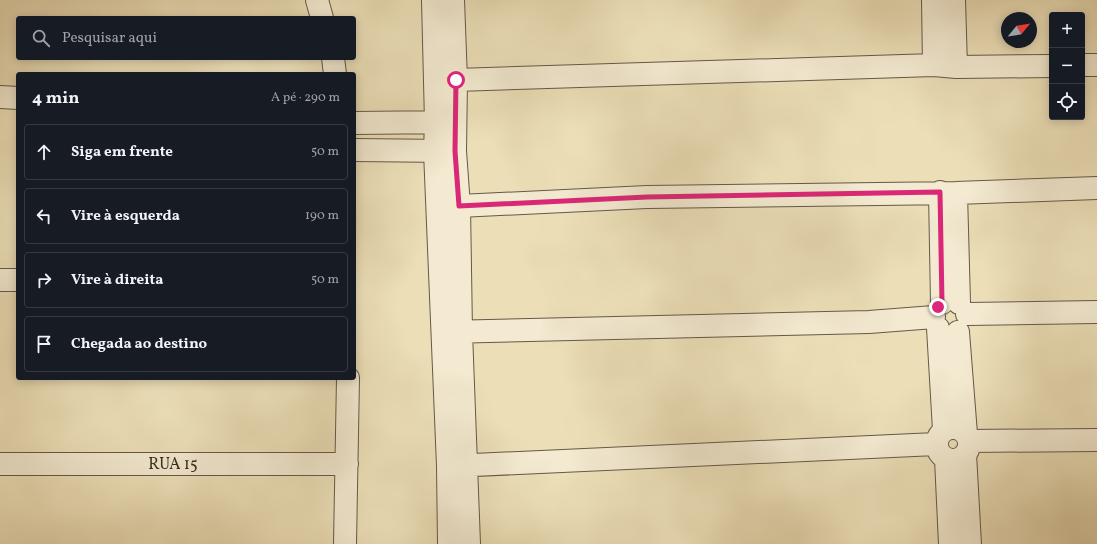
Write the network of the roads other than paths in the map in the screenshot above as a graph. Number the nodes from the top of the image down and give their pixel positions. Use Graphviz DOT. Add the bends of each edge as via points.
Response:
graph roads {
  1 [pos="317,0"];
  2 [pos="433,0"];
  3 [pos="453,0"];
  4 [pos="933,0"];
  5 [pos="954,0"];
  6 [pos="321,16"];
  7 [pos="333,60"];
  8 [pos="934,65"];
  9 [pos="1085,65"];
  10 [pos="1097,65"];
  11 [pos="1049,66"];
  12 [pos="956,67"];
  13 [pos="335,72"];
  14 [pos="456,80"];
  15 [pos="0,97"];
  16 [pos="16,98"];
  17 [pos="445,122"];
  18 [pos="356,123"];
  19 [pos="356,150"];
  20 [pos="445,151"];
  21 [pos="1097,188"];
  22 [pos="948,193"];
  23 [pos="459,206"];
  24 [pos="0,280"];
  25 [pos="16,280"];
  26 [pos="1097,312"];
  27 [pos="950,316"];
  28 [pos="452,332"];
  29 [pos="348,380"];
  30 [pos="1097,440"];
  31 [pos="954,444"];
  32 [pos="0,464"];
  33 [pos="346,464"];
  34 [pos="457,465"];
  35 [pos="345,544"];
  36 [pos="449,544"];
  37 [pos="469,544"];
  38 [pos="950,544"];
  39 [pos="970,544"];
  1 -- 6 [label="street"];
  2 -- 17 [label="street"];
  3 -- 14 [label="street"];
  4 -- 8 [label="street"];
  5 -- 12 [label="street"];
  7 -- 13 [label="street"];
  8 -- 12 [label="street"];
  8 -- 14 [label="street"];
  9 -- 10 [label="street"];
  11 -- 12 [label="street"];
  14 -- 17 [label="street"];
  15 -- 16 [label="street"];
  17 -- 18 [label="street"];
  17 -- 20 [label="street"];
  19 -- 20 [label="street"];
  20 -- 23 [label="street"];
  20 -- 28 [label="street"];
  21 -- 22 [label="street"];
  22 -- 23 [label="street" via="647,197"];
  22 -- 27 [label="street"];
  23 -- 28 [label="street"];
  24 -- 25 [label="street"];
  26 -- 27 [label="street"];
  27 -- 28 [label="street" via="869,322"];
  27 -- 31 [label="street"];
  28 -- 34 [label="street"];
  29 -- 33 [label="street"];
  30 -- 31 [label="street"];
  31 -- 34 [label="street"];
  31 -- 38 [label="street"];
  31 -- 39 [label="street"];
  32 -- 33 [label="street, RUA 15"];
  33 -- 35 [label="street"];
  34 -- 36 [label="street"];
  34 -- 37 [label="street"];
}
